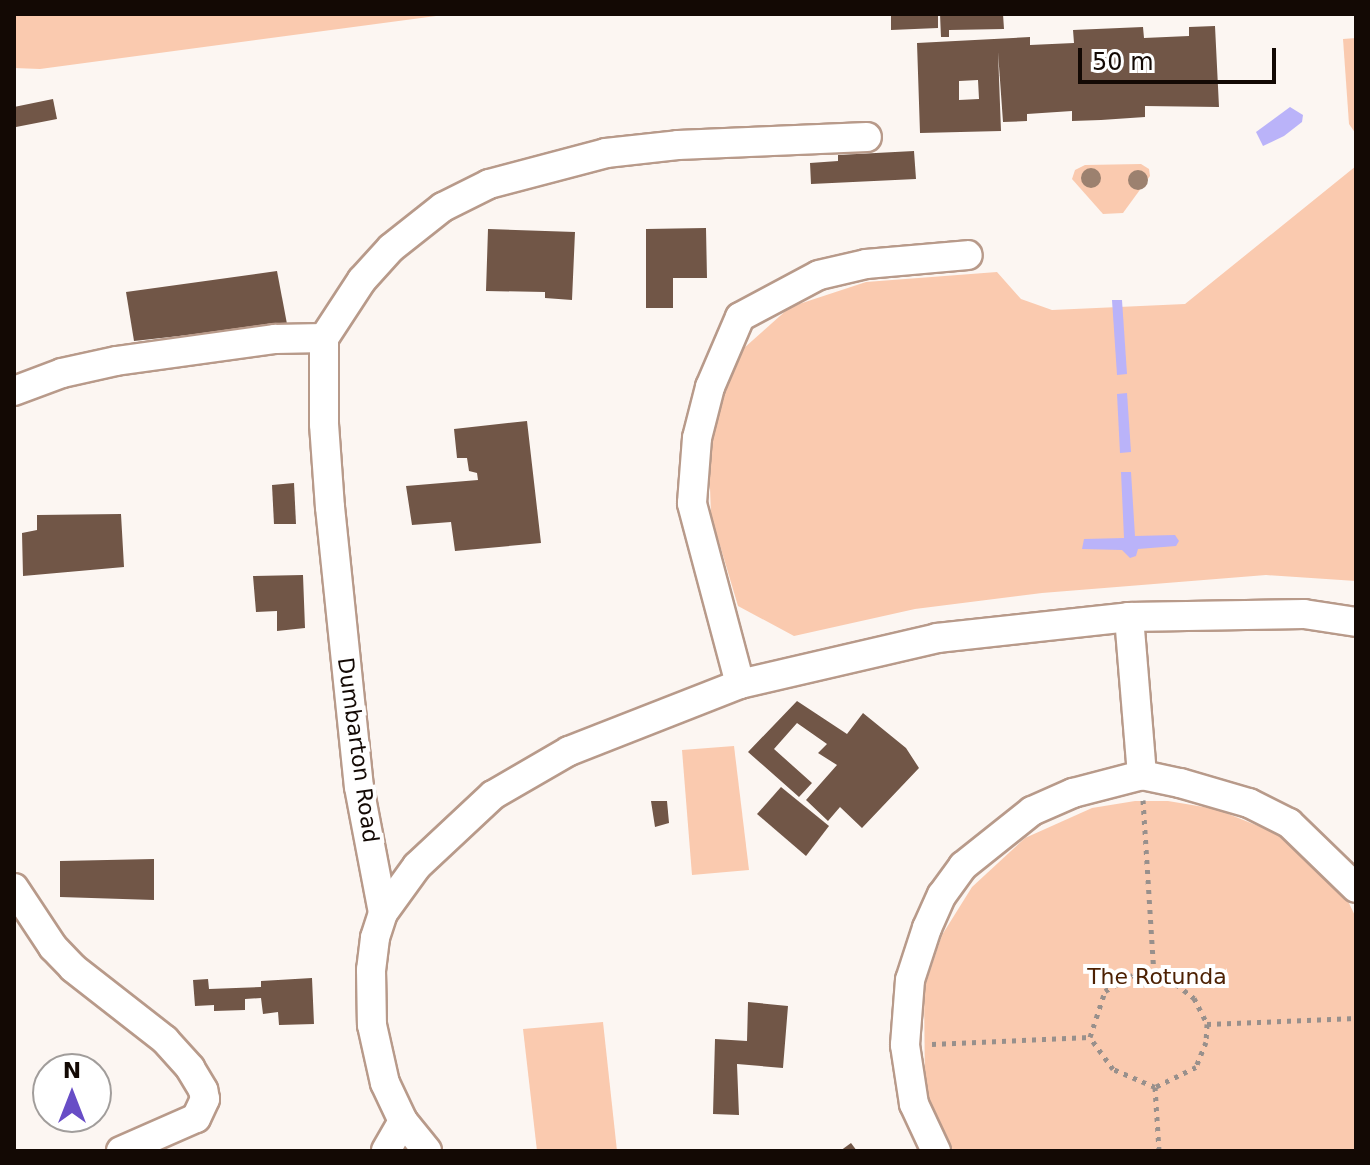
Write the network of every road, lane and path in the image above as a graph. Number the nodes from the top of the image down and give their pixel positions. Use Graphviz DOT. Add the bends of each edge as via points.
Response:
graph roads {
  1 [pos="867,137"];
  2 [pos="968,255"];
  3 [pos="324,338"];
  4 [pos="14,391"];
  5 [pos="1129,617"];
  6 [pos="1356,622"];
  7 [pos="740,684"];
  8 [pos="1142,775"];
  9 [pos="14,888"];
  10 [pos="1356,888"];
  11 [pos="383,913"];
  12 [pos="1154,974"];
  13 [pos="1356,1018"];
  14 [pos="1207,1024"];
  15 [pos="1090,1037"];
  16 [pos="905,1045"];
  17 [pos="1155,1087"];
  18 [pos="403,1121"];
  19 [pos="121,1151"];
  20 [pos="386,1151"];
  21 [pos="427,1151"];
  22 [pos="936,1151"];
  23 [pos="1159,1151"];
  1 -- 3 [label="street" via="606,153 489,184 443,207 391,248 362,280"];
  2 -- 7 [label="street" via="866,264 819,275 740,317 697,438 692,503"];
  3 -- 4 [label="street" via="116,361"];
  3 -- 11 [label="street, Dumbarton Road" via="324,424 336,569 359,787"];
  5 -- 6 [label="street" via="1304,614"];
  5 -- 7 [label="street" via="937,638"];
  5 -- 8 [label="street"];
  7 -- 11 [label="street" via="569,751 493,795 417,866"];
  8 -- 10 [label="street" via="1249,803 1289,823"];
  8 -- 12 [label="path"];
  8 -- 16 [label="street" via="1073,793 1032,811 963,866 942,895 910,980"];
  9 -- 19 [label="street" via="53,947 165,1040 203,1090 205,1099 196,1118"];
  11 -- 18 [label="street, Dumbarton Road" via="371,970 372,1025 385,1083"];
  12 -- 14 [label="path" via="1194,998"];
  12 -- 15 [label="path" via="1133,975 1105,991"];
  13 -- 14 [label="path"];
  14 -- 17 [label="path" via="1196,1067"];
  15 -- 16 [label="path"];
  15 -- 17 [label="path" via="1113,1069"];
  16 -- 22 [label="street" via="914,1104"];
  17 -- 23 [label="path"];
  18 -- 20 [label="street"];
  18 -- 21 [label="street, Dumbarton Road"];
}
